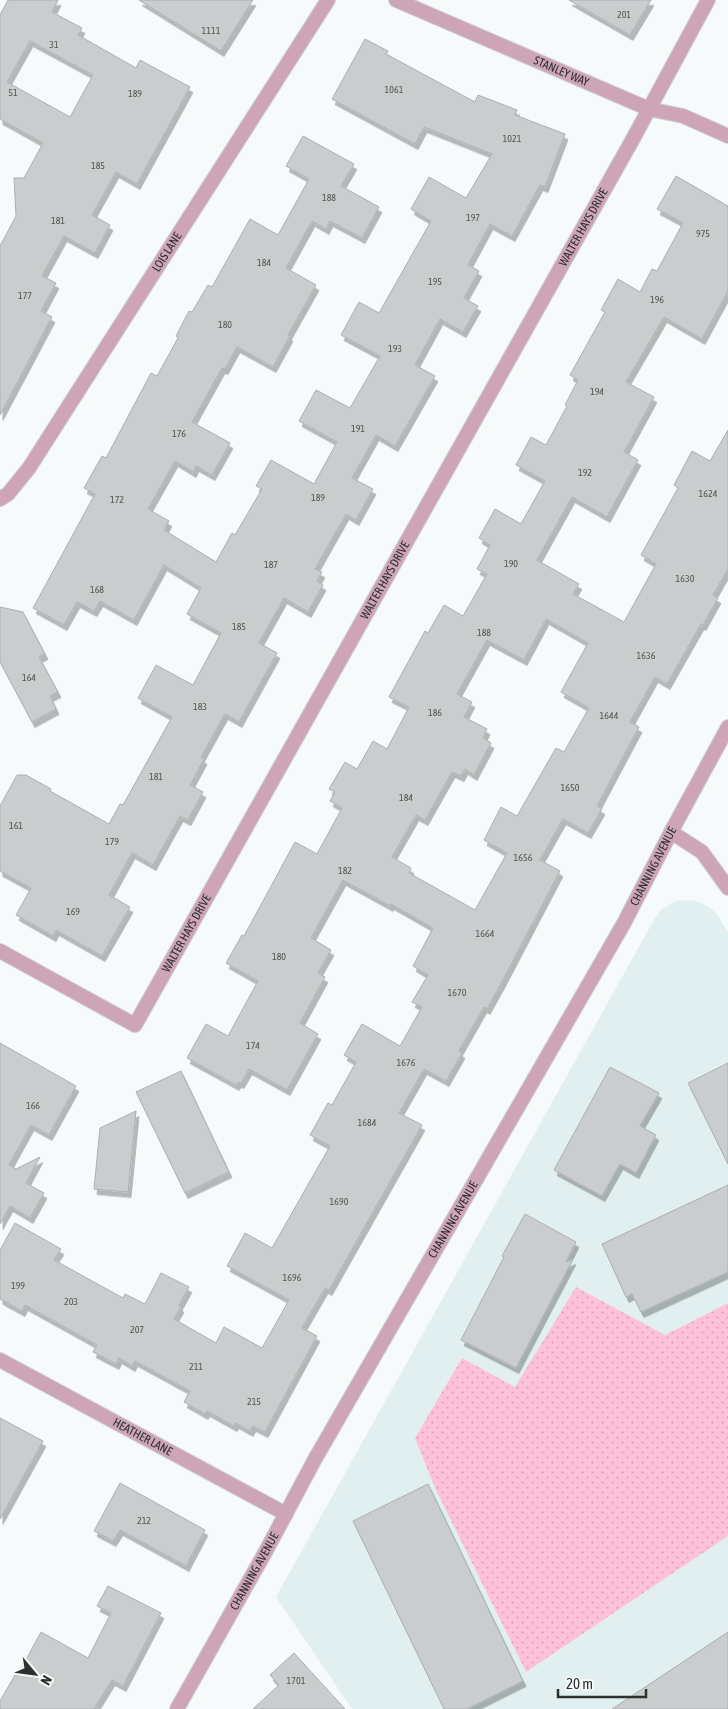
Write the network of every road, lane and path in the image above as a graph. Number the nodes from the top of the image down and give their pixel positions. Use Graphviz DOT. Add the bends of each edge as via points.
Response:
graph roads {
  1 [pos="328,0"];
  2 [pos="396,0"];
  3 [pos="708,0"];
  4 [pos="649,109"];
  5 [pos="728,136"];
  6 [pos="0,499"];
  7 [pos="728,728"];
  8 [pos="671,832"];
  9 [pos="728,888"];
  10 [pos="0,952"];
  11 [pos="0,1360"];
  12 [pos="286,1514"];
  13 [pos="177,1709"];
  1 -- 6 [label="street, LOIS LANE" via="28,468 8,494"];
  2 -- 4 [label="street, STANLEY WAY"];
  3 -- 4 [label="street, WALTER HAYS DRIVE"];
  4 -- 5 [label="street, STANLEY WAY" via="684,116"];
  4 -- 10 [label="street, WALTER HAYS DRIVE" via="135,1025"];
  7 -- 8 [label="street, CHANNING AVENUE"];
  8 -- 9 [label="street" via="702,852"];
  8 -- 12 [label="street, CHANNING AVENUE" via="624,923"];
  11 -- 12 [label="street, HEATHER LANE"];
  12 -- 13 [label="street, CHANNING AVENUE"];
}
